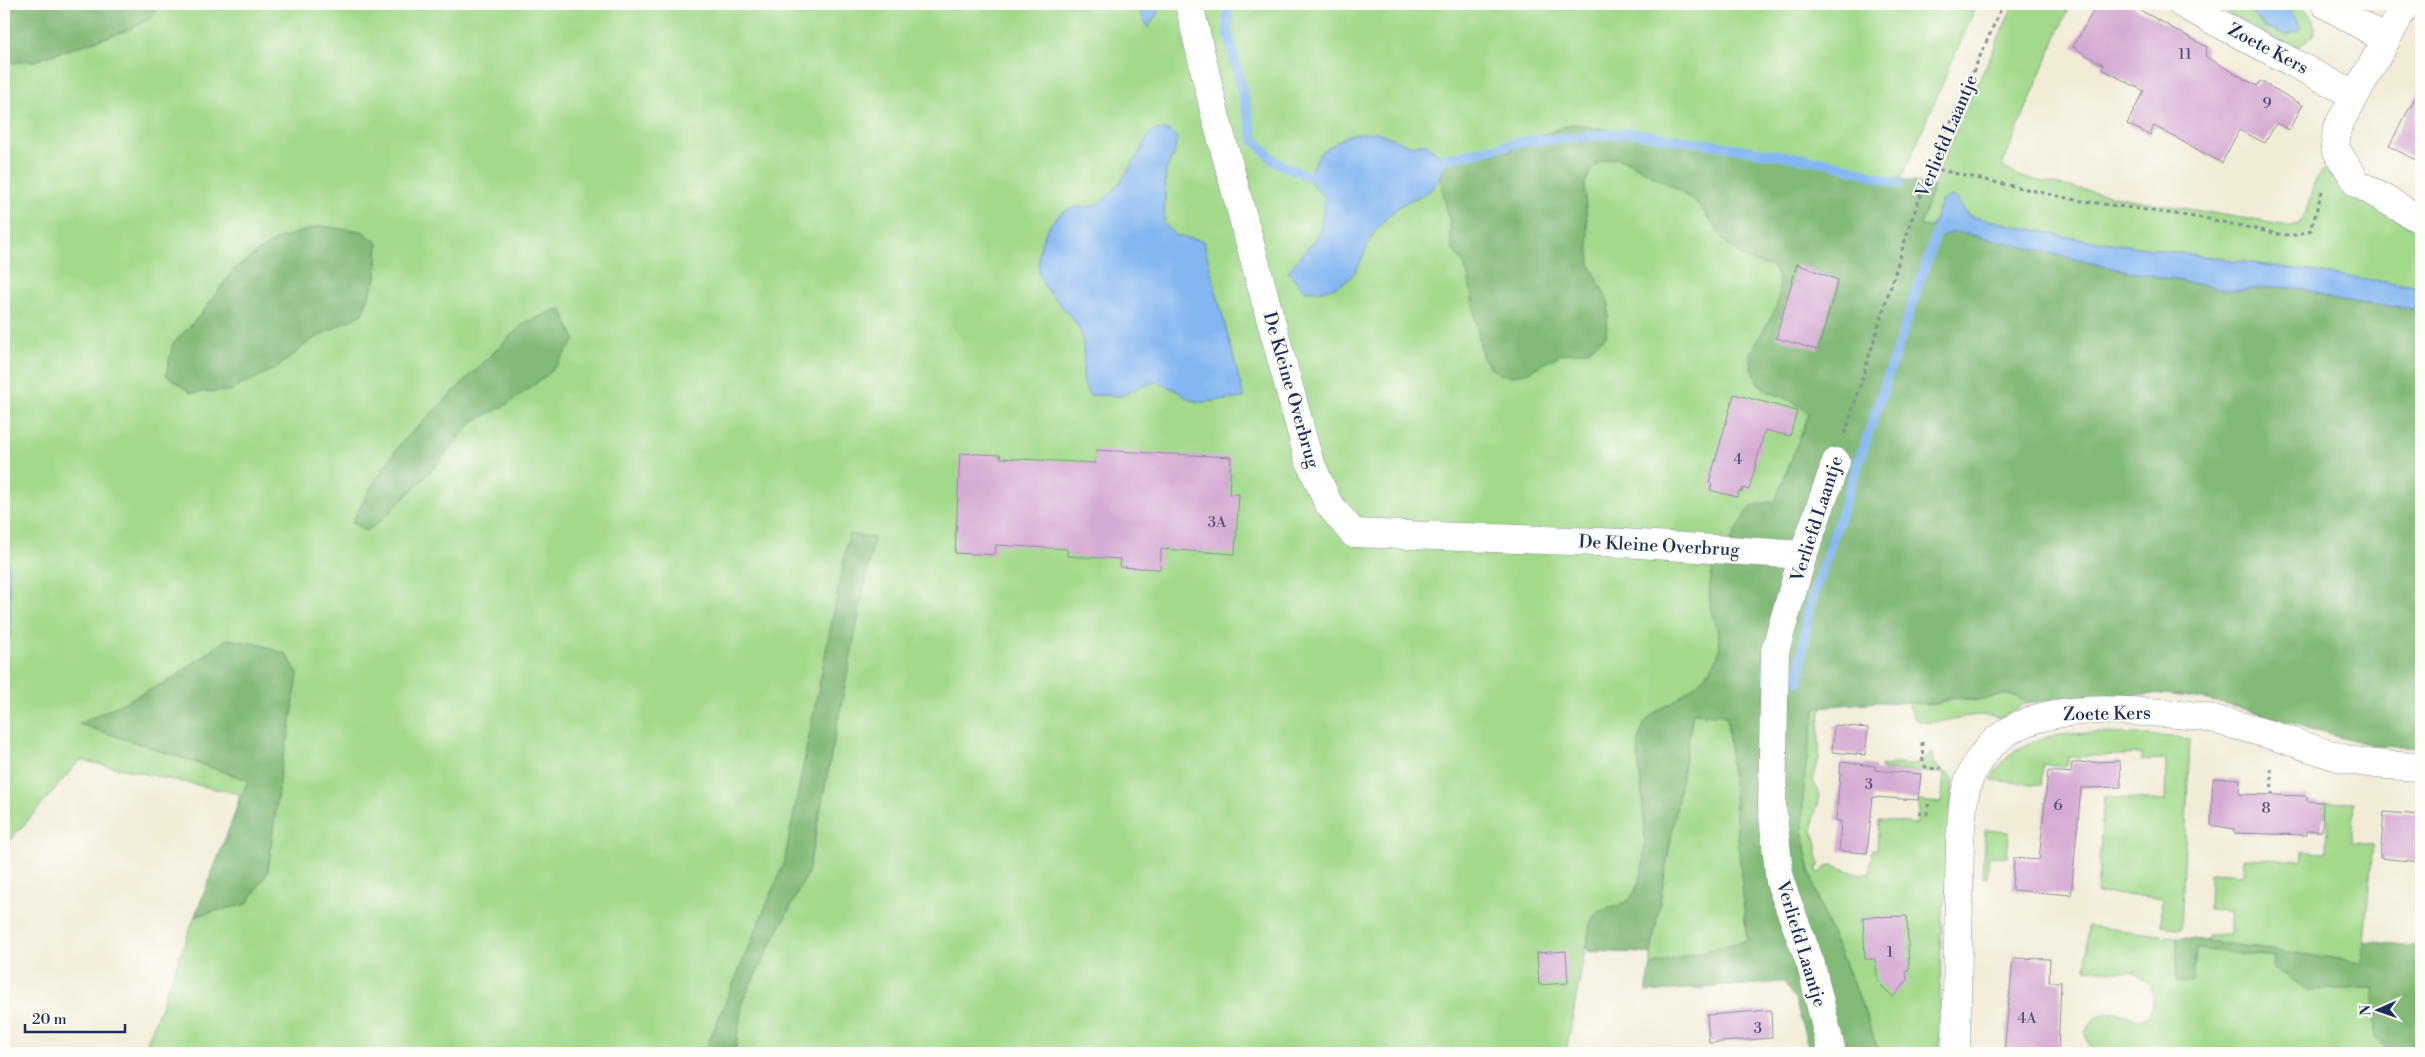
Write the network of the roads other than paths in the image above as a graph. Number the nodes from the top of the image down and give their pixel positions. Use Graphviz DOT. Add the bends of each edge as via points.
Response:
graph roads {
  1 [pos="1189,4"];
  2 [pos="2182,4"];
  3 [pos="2325,4"];
  4 [pos="2406,4"];
  5 [pos="2385,39"];
  6 [pos="2354,95"];
  7 [pos="2421,220"];
  8 [pos="1836,462"];
  9 [pos="1803,555"];
  10 [pos="2421,767"];
  11 [pos="1832,1053"];
  12 [pos="1956,1053"];
  1 -- 9 [label="street, De Kleine Overbrug" via="1216,118 1308,457 1328,503 1353,533 1624,543"];
  2 -- 6 [label="street, Zoete Kers"];
  3 -- 5 [label="street"];
  4 -- 5 [label="street"];
  5 -- 6 [label="street"];
  6 -- 7 [label="street" via="2337,128 2335,148 2344,165 2357,183"];
  8 -- 9 [label="street, Verliefd Laantje"];
  9 -- 11 [label="street, Verliefd Laantje" via="1775,651 1772,806 1780,882 1811,965"];
  10 -- 12 [label="street, Zoete Kers" via="2346,759 2210,719 2173,714 2083,710 2032,719 2007,731 1976,765 1966,790 1960,840"];
}
